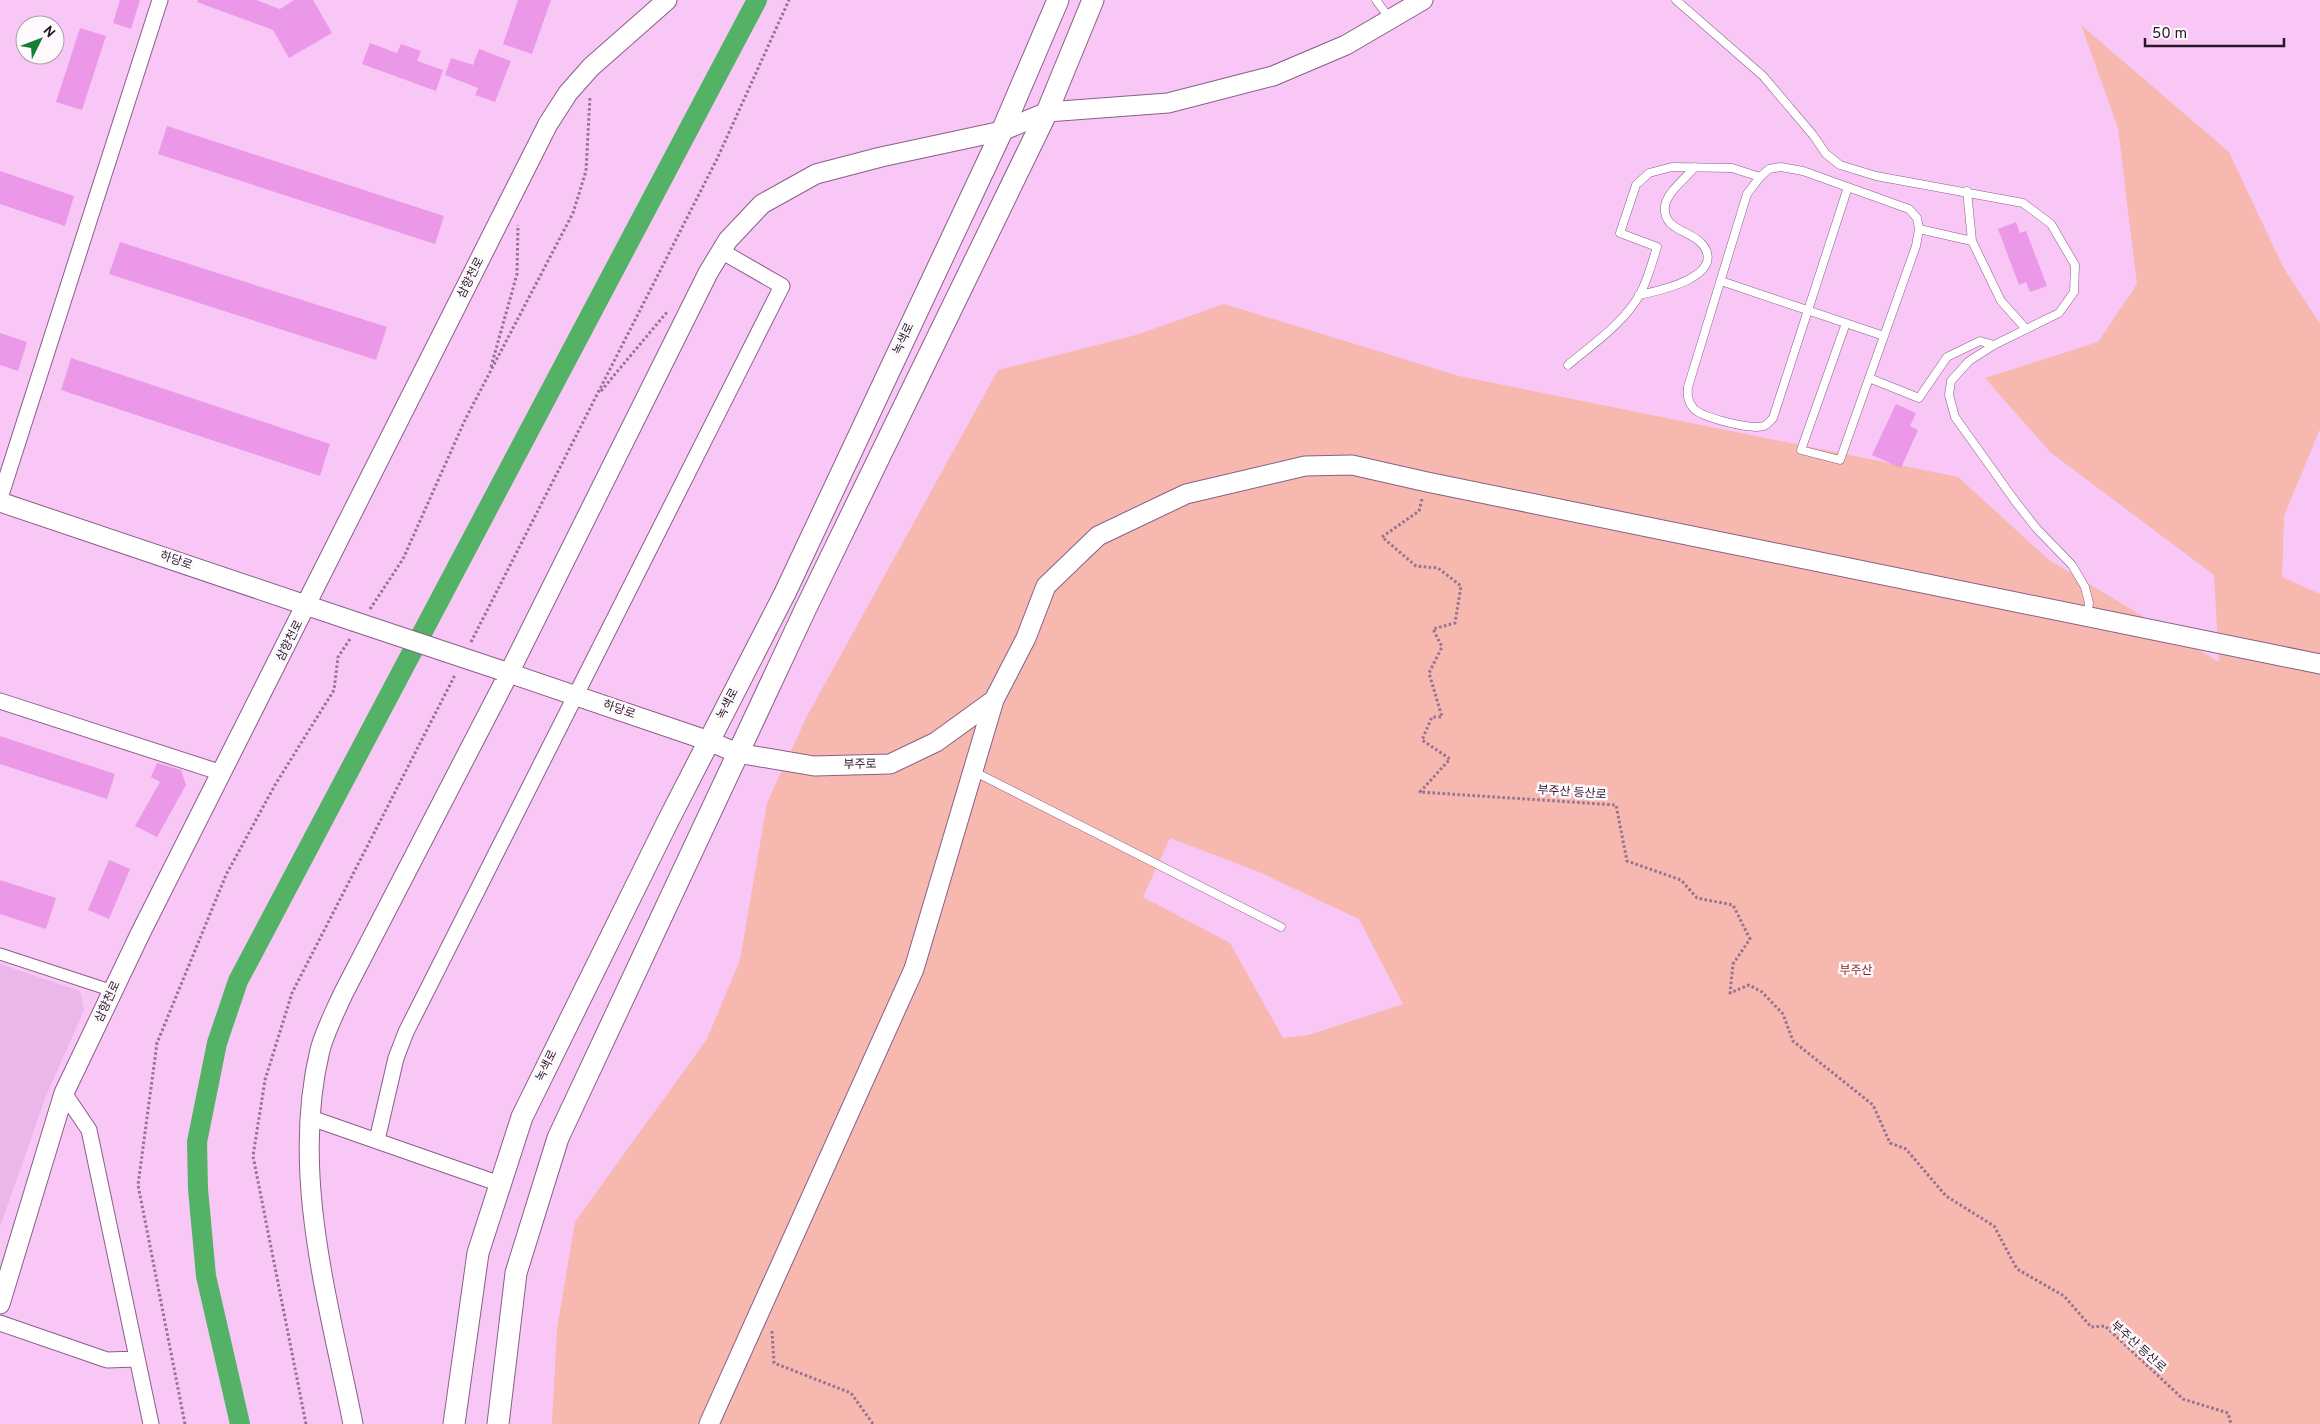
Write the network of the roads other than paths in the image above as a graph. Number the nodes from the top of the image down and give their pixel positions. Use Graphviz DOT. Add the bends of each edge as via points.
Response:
graph roads {
  1 [pos="160,0"];
  2 [pos="667,0"];
  3 [pos="1058,0"];
  4 [pos="1093,0"];
  5 [pos="1376,0"];
  6 [pos="1423,0"];
  7 [pos="1676,0"];
  8 [pos="1390,19"];
  9 [pos="1047,112"];
  10 [pos="1002,130"];
  11 [pos="1695,167"];
  12 [pos="1760,176"];
  13 [pos="1848,187"];
  14 [pos="1967,191"];
  15 [pos="1919,230"];
  16 [pos="1972,241"];
  17 [pos="721,251"];
  18 [pos="1720,281"];
  19 [pos="1639,295"];
  20 [pos="1808,310"];
  21 [pos="1846,323"];
  22 [pos="2026,329"];
  23 [pos="1884,336"];
  24 [pos="1994,345"];
  25 [pos="1568,365"];
  26 [pos="1869,378"];
  27 [pos="0,500"];
  28 [pos="307,606"];
  29 [pos="2087,616"];
  30 [pos="2320,664"];
  31 [pos="504,671"];
  32 [pos="577,696"];
  33 [pos="0,700"];
  34 [pos="994,700"];
  35 [pos="709,741"];
  36 [pos="737,753"];
  37 [pos="973,771"];
  38 [pos="222,773"];
  39 [pos="1281,927"];
  40 [pos="0,954"];
  41 [pos="113,991"];
  42 [pos="64,1093"];
  43 [pos="311,1118"];
  44 [pos="378,1140"];
  45 [pos="500,1184"];
  46 [pos="0,1304"];
  47 [pos="0,1323"];
  48 [pos="137,1359"];
  49 [pos="151,1424"];
  50 [pos="353,1424"];
  51 [pos="454,1424"];
  52 [pos="498,1424"];
  53 [pos="709,1424"];
  1 -- 27 [label="street"];
  2 -- 28 [label="street, 삼향천로" via="591,66 548,124"];
  3 -- 10 [label="main road, 녹색로"];
  4 -- 9 [label="main road"];
  5 -- 8 [label="lane"];
  6 -- 8 [label="street"];
  7 -- 14 [label="lane" via="1763,76 1826,154 1840,165 1876,176"];
  8 -- 9 [label="street" via="1346,45 1273,76 1211,93 1168,103"];
  9 -- 10 [label="street"];
  9 -- 36 [label="main road"];
  10 -- 17 [label="street" via="816,174 762,204"];
  10 -- 35 [label="main road, 녹색로" via="785,593"];
  11 -- 12 [label="lane" via="1732,168"];
  11 -- 19 [label="lane" via="1670,194 1665,214 1678,231 1702,245 1706,263 1698,273 1677,286"];
  11 -- 19 [label="lane" via="1672,167 1649,173 1636,185 1620,233 1658,246"];
  12 -- 13 [label="lane" via="1769,169 1781,167 1803,170"];
  12 -- 18 [label="lane" via="1747,194"];
  13 -- 15 [label="lane" via="1908,208 1917,218"];
  13 -- 20 [label="lane"];
  14 -- 16 [label="lane"];
  14 -- 22 [label="lane" via="2023,203 2051,224 2076,266 2074,292 2059,313"];
  15 -- 16 [label="lane"];
  15 -- 23 [label="lane"];
  16 -- 22 [label="lane" via="2000,302"];
  17 -- 31 [label="street"];
  17 -- 32 [label="street" via="782,286"];
  18 -- 20 [label="lane"];
  18 -- 20 [label="lane" via="1688,387 1687,397 1701,414 1751,428 1766,425 1773,418"];
  19 -- 25 [label="lane" via="1624,316"];
  20 -- 21 [label="lane"];
  21 -- 23 [label="lane"];
  21 -- 26 [label="lane" via="1801,450 1840,460"];
  22 -- 24 [label="lane"];
  23 -- 26 [label="lane"];
  24 -- 26 [label="lane" via="1980,341 1947,357 1919,398"];
  24 -- 29 [label="lane" via="1969,361 1951,381 1949,395 1955,416 2015,501 2072,565 2085,587 2089,603"];
  27 -- 28 [label="street, 하당로"];
  28 -- 31 [label="street, 하당로, bridge"];
  28 -- 38 [label="street, 삼향천로"];
  29 -- 30 [label="street"];
  29 -- 34 [label="street" via="1352,465 1305,466 1186,494 1098,536 1046,586 1026,638"];
  31 -- 32 [label="street, 하당로"];
  31 -- 43 [label="street" via="328,1027 320,1049"];
  32 -- 35 [label="street, 하당로"];
  32 -- 44 [label="street" via="406,1032 396,1058"];
  33 -- 38 [label="street"];
  34 -- 36 [label="street, 부주로" via="936,742 890,764 814,766"];
  34 -- 37 [label="street"];
  35 -- 36 [label="street, 하당로"];
  35 -- 45 [label="main road, 녹색로" via="522,1117"];
  36 -- 52 [label="main road" via="558,1138 516,1273"];
  37 -- 39 [label="lane"];
  37 -- 53 [label="street" via="914,969"];
  38 -- 41 [label="street, 삼향천로"];
  40 -- 41 [label="street"];
  41 -- 42 [label="street, 삼향천로"];
  42 -- 46 [label="street, 삼향천로"];
  42 -- 48 [label="street" via="89,1130"];
  43 -- 44 [label="street"];
  43 -- 50 [label="street" via="314,1226"];
  44 -- 45 [label="street"];
  45 -- 51 [label="main road, 녹색로" via="478,1253"];
  47 -- 48 [label="street" via="107,1360"];
  48 -- 49 [label="street"];
}
